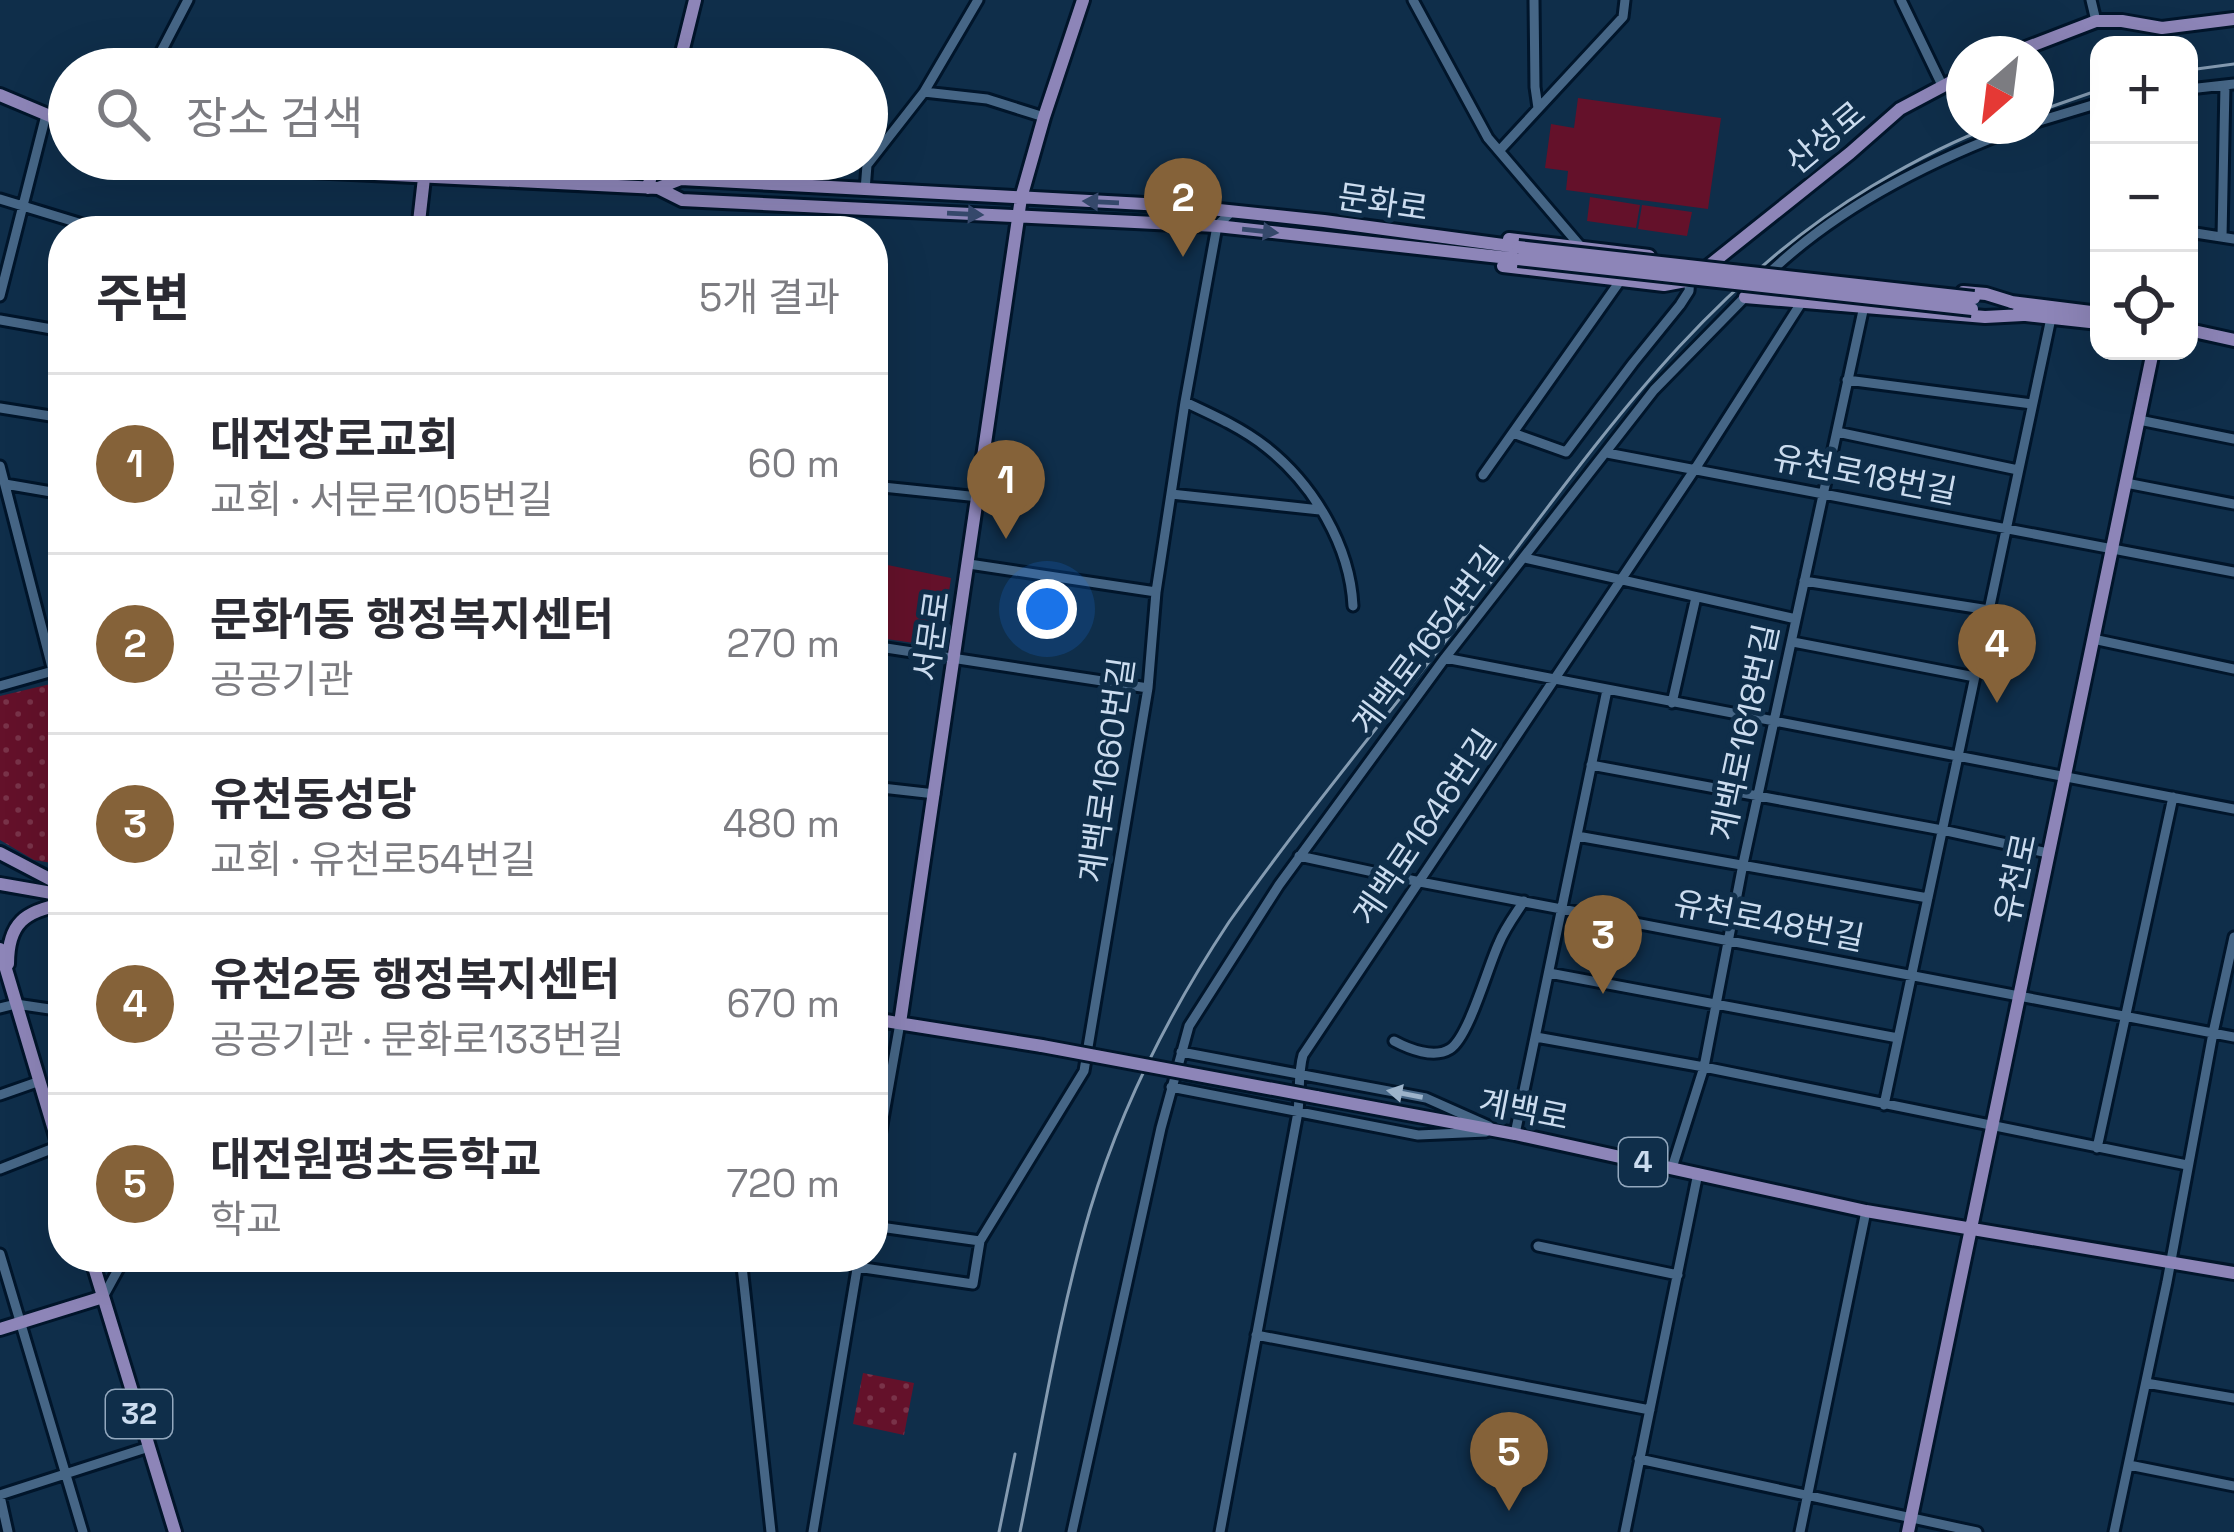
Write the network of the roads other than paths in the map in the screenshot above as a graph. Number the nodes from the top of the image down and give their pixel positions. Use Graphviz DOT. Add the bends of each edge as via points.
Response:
graph roads {
  1 [pos="188,0"];
  2 [pos="695,0"];
  3 [pos="978,0"];
  4 [pos="1083,0"];
  5 [pos="1413,0"];
  6 [pos="1534,0"];
  7 [pos="1625,0"];
  8 [pos="1901,0"];
  9 [pos="2091,0"];
  10 [pos="2234,19"];
  11 [pos="2096,20"];
  12 [pos="2054,37"];
  13 [pos="163,48"];
  14 [pos="683,48"];
  15 [pos="1946,83"];
  16 [pos="2230,84"];
  17 [pos="1942,85"];
  18 [pos="2198,88"];
  19 [pos="924,92"];
  20 [pos="0,95"];
  21 [pos="2090,106"];
  22 [pos="1538,108"];
  23 [pos="46,115"];
  24 [pos="1044,117"];
  25 [pos="2054,117"];
  26 [pos="888,138"];
  27 [pos="1982,144"];
  28 [pos="1499,151"];
  29 [pos="424,180"];
  30 [pos="470,180"];
  31 [pos="654,180"];
  32 [pos="678,180"];
  33 [pos="698,180"];
  34 [pos="866,180"];
  35 [pos="653,188"];
  36 [pos="865,190"];
  37 [pos="1021,198"];
  38 [pos="0,199"];
  39 [pos="22,208"];
  40 [pos="1232,211"];
  41 [pos="51,216"];
  42 [pos="420,216"];
  43 [pos="1018,216"];
  44 [pos="1217,226"];
  45 [pos="2198,233"];
  46 [pos="2228,238"];
  47 [pos="1486,243"];
  48 [pos="1581,247"];
  49 [pos="1726,250"];
  50 [pos="1462,253"];
  51 [pos="1518,253"];
  52 [pos="1688,261"];
  53 [pos="1766,276"];
  54 [pos="1620,280"];
  55 [pos="1691,280"];
  56 [pos="0,296"];
  57 [pos="1745,297"];
  58 [pos="1803,300"];
  59 [pos="1864,306"];
  60 [pos="2019,309"];
  61 [pos="2090,313"];
  62 [pos="2051,318"];
  63 [pos="0,320"];
  64 [pos="2090,322"];
  65 [pos="48,328"];
  66 [pos="2198,332"];
  67 [pos="2234,340"];
  68 [pos="2151,360"];
  69 [pos="1847,380"];
  70 [pos="1185,402"];
  71 [pos="2032,404"];
  72 [pos="0,408"];
  73 [pos="48,416"];
  74 [pos="2139,419"];
  75 [pos="1837,432"];
  76 [pos="1513,433"];
  77 [pos="2234,439"];
  78 [pos="1607,453"];
  79 [pos="0,466"];
  80 [pos="1695,469"];
  81 [pos="2018,470"];
  82 [pos="1483,476"];
  83 [pos="2126,482"];
  84 [pos="3,484"];
  85 [pos="888,488"];
  86 [pos="48,492"];
  87 [pos="1822,493"];
  88 [pos="1171,494"];
  89 [pos="979,497"];
  90 [pos="2234,504"];
  91 [pos="1320,510"];
  92 [pos="2006,528"];
  93 [pos="2112,549"];
  94 [pos="1524,558"];
  95 [pos="969,564"];
  96 [pos="2234,572"];
  97 [pos="1619,580"];
  98 [pos="1804,581"];
  99 [pos="1156,592"];
  100 [pos="1696,597"];
  101 [pos="1353,606"];
  102 [pos="1989,610"];
  103 [pos="1796,619"];
  104 [pos="48,637"];
  105 [pos="2093,639"];
  106 [pos="1792,642"];
  107 [pos="888,648"];
  108 [pos="1445,658"];
  109 [pos="955,659"];
  110 [pos="2234,669"];
  111 [pos="48,674"];
  112 [pos="1975,677"];
  113 [pos="1554,680"];
  114 [pos="0,686"];
  115 [pos="1148,688"];
  116 [pos="1606,690"];
  117 [pos="1672,703"];
  118 [pos="1774,721"];
  119 [pos="1958,756"];
  120 [pos="1592,765"];
  121 [pos="2064,776"];
  122 [pos="888,789"];
  123 [pos="935,794"];
  124 [pos="1760,794"];
  125 [pos="2173,797"];
  126 [pos="2234,809"];
  127 [pos="1942,830"];
  128 [pos="1577,836"];
  129 [pos="0,853"];
  130 [pos="2048,853"];
  131 [pos="1299,856"];
  132 [pos="1743,864"];
  133 [pos="1420,882"];
  134 [pos="0,884"];
  135 [pos="48,885"];
  136 [pos="48,892"];
  137 [pos="1928,898"];
  138 [pos="1524,902"];
  139 [pos="48,903"];
  140 [pos="1562,909"];
  141 [pos="2234,937"];
  142 [pos="1728,939"];
  143 [pos="0,949"];
  144 [pos="0,962"];
  145 [pos="1549,973"];
  146 [pos="1912,975"];
  147 [pos="8,977"];
  148 [pos="2018,995"];
  149 [pos="1716,1003"];
  150 [pos="16,1004"];
  151 [pos="0,1008"];
  152 [pos="48,1009"];
  153 [pos="2125,1016"];
  154 [pos="888,1021"];
  155 [pos="900,1023"];
  156 [pos="2212,1033"];
  157 [pos="1536,1036"];
  158 [pos="2234,1036"];
  159 [pos="1898,1038"];
  160 [pos="1394,1041"];
  161 [pos="1181,1052"];
  162 [pos="1704,1067"];
  163 [pos="1302,1075"];
  164 [pos="888,1081"];
  165 [pos="1171,1087"];
  166 [pos="42,1088"];
  167 [pos="48,1091"];
  168 [pos="0,1095"];
  169 [pos="1884,1105"];
  170 [pos="48,1109"];
  171 [pos="1298,1112"];
  172 [pos="1990,1127"];
  173 [pos="1509,1133"];
  174 [pos="2097,1148"];
  175 [pos="48,1156"];
  176 [pos="2188,1165"];
  177 [pos="1672,1168"];
  178 [pos="0,1169"];
  179 [pos="1698,1173"];
  180 [pos="1866,1211"];
  181 [pos="888,1228"];
  182 [pos="1969,1228"];
  183 [pos="980,1240"];
  184 [pos="1538,1246"];
  185 [pos="0,1254"];
  186 [pos="2171,1262"];
  187 [pos="888,1268"];
  188 [pos="96,1272"];
  189 [pos="117,1272"];
  190 [pos="743,1272"];
  191 [pos="856,1272"];
  192 [pos="2234,1273"];
  193 [pos="1678,1275"];
  194 [pos="104,1297"];
  195 [pos="19,1322"];
  196 [pos="0,1329"];
  197 [pos="1256,1336"];
  198 [pos="2146,1383"];
  199 [pos="2234,1399"];
  200 [pos="1650,1410"];
  201 [pos="149,1447"];
  202 [pos="1640,1460"];
  203 [pos="2129,1465"];
  204 [pos="67,1474"];
  205 [pos="2234,1486"];
  206 [pos="0,1496"];
  207 [pos="1807,1496"];
  208 [pos="1910,1525"];
  209 [pos="8,1532"];
  210 [pos="83,1532"];
  211 [pos="175,1532"];
  212 [pos="771,1532"];
  213 [pos="816,1532"];
  214 [pos="1072,1532"];
  215 [pos="1220,1532"];
  216 [pos="1625,1532"];
  217 [pos="1800,1532"];
  218 [pos="1978,1532"];
  219 [pos="2114,1532"];
  1 -- 13 [label="street"];
  2 -- 14 [label="main road"];
  3 -- 19 [label="street"];
  4 -- 24 [label="main road, 서문로"];
  5 -- 28 [label="street"];
  6 -- 22 [label="street"];
  7 -- 22 [label="street" via="1623,17"];
  8 -- 17 [label="street"];
  9 -- 11 [label="street"];
  10 -- 11 [label="main road" via="2162,28"];
  11 -- 12 [label="main road"];
  15 -- 17 [label="main road, 산성로"];
  16 -- 18 [label="street"];
  16 -- 46 [label="street"];
  17 -- 49 [label="main road, 산성로" via="1900,109"];
  19 -- 24 [label="street"];
  19 -- 26 [label="street"];
  20 -- 23 [label="main road"];
  21 -- 25 [label="street"];
  22 -- 28 [label="street"];
  23 -- 39 [label="street"];
  24 -- 37 [label="main road, 서문로"];
  27 -- 53 [label="street, 계백로1654번길" via="1870,197"];
  28 -- 48 [label="street"];
  29 -- 42 [label="main road"];
  30 -- 35 [label="main road, 문화로"];
  31 -- 35 [label="main road"];
  32 -- 35 [label="main road, 문화로"];
  33 -- 36 [label="main road, 문화로"];
  34 -- 36 [label="street"];
  35 -- 43 [label="main road, 문화로, one-way" via="682,200"];
  36 -- 37 [label="main road, 문화로"];
  40 -- 37 [label="main road, 문화로, one-way"];
  37 -- 43 [label="main road, 서문로"];
  38 -- 39 [label="street"];
  39 -- 41 [label="street"];
  39 -- 56 [label="street"];
  40 -- 44 [label="street"];
  40 -- 47 [label="main road, 문화로"];
  43 -- 44 [label="main road, 문화로"];
  43 -- 89 [label="main road, 서문로"];
  44 -- 50 [label="main road, 문화로, one-way"];
  44 -- 70 [label="street, 계백로1660번길"];
  45 -- 46 [label="street"];
  47 -- 48 [label="main road"];
  47 -- 51 [label="main road, 문화로"];
  48 -- 52 [label="main road"];
  49 -- 52 [label="main road"];
  49 -- 55 [label="main road, 산성로"];
  50 -- 51 [label="main road, 문화로"];
  50 -- 54 [label="main road" via="1490,264"];
  51 -- 60 [label="main road, 문화로, bridge"];
  52 -- 55 [label="street"];
  53 -- 57 [label="street, 계백로1654번길"];
  53 -- 60 [label="main road" via="1986,294"];
  54 -- 55 [label="main road"];
  54 -- 76 [label="street"];
  55 -- 76 [label="street" via="1566,452"];
  57 -- 58 [label="main road"];
  57 -- 78 [label="street, 계백로1654번길" via="1654,390"];
  58 -- 59 [label="main road"];
  58 -- 80 [label="street, 계백로1646번길"];
  59 -- 60 [label="main road" via="1985,317"];
  59 -- 69 [label="street, 계백로1618번길"];
  60 -- 61 [label="main road, 문화로"];
  60 -- 62 [label="main road, 문화로"];
  62 -- 64 [label="main road, 문화로"];
  62 -- 71 [label="street"];
  63 -- 65 [label="street"];
  66 -- 67 [label="main road"];
  68 -- 74 [label="main road, 유천로"];
  69 -- 71 [label="street"];
  69 -- 75 [label="street, 계백로1618번길"];
  70 -- 88 [label="street, 계백로1660번길"];
  70 -- 91 [label="street" via="1266,447"];
  71 -- 81 [label="street"];
  72 -- 73 [label="street"];
  74 -- 77 [label="street"];
  74 -- 83 [label="main road, 유천로"];
  75 -- 81 [label="street"];
  75 -- 87 [label="street, 계백로1618번길"];
  76 -- 82 [label="street"];
  78 -- 80 [label="street, 유천로18번길"];
  78 -- 94 [label="street, 계백로1654번길"];
  79 -- 84 [label="street"];
  80 -- 87 [label="street, 유천로18번길"];
  80 -- 97 [label="street, 계백로1646번길"];
  81 -- 92 [label="street"];
  83 -- 90 [label="street"];
  83 -- 93 [label="main road, 유천로"];
  84 -- 86 [label="street"];
  84 -- 104 [label="street"];
  85 -- 89 [label="street"];
  87 -- 92 [label="street, 유천로18번길"];
  87 -- 98 [label="street, 계백로1618번길"];
  88 -- 91 [label="street"];
  88 -- 99 [label="street, 계백로1660번길"];
  89 -- 95 [label="main road, 서문로"];
  91 -- 101 [label="street" via="1340,546"];
  92 -- 93 [label="street, 유천로18번길"];
  92 -- 102 [label="street"];
  93 -- 96 [label="street, 유천로18번길"];
  93 -- 105 [label="main road, 유천로"];
  94 -- 97 [label="street"];
  94 -- 108 [label="street, 계백로1654번길"];
  95 -- 99 [label="street"];
  95 -- 109 [label="main road, 서문로"];
  97 -- 100 [label="street"];
  97 -- 113 [label="street, 계백로1646번길"];
  98 -- 102 [label="street"];
  98 -- 103 [label="street, 계백로1618번길"];
  99 -- 115 [label="street, 계백로1660번길"];
  100 -- 103 [label="street"];
  100 -- 117 [label="street"];
  102 -- 112 [label="street"];
  103 -- 106 [label="street, 계백로1618번길"];
  105 -- 110 [label="street"];
  105 -- 121 [label="main road, 유천로"];
  106 -- 112 [label="street"];
  106 -- 118 [label="street, 계백로1618번길"];
  107 -- 109 [label="street"];
  108 -- 113 [label="street"];
  108 -- 131 [label="street, 계백로1654번길"];
  109 -- 115 [label="street"];
  109 -- 123 [label="main road, 서문로"];
  111 -- 114 [label="street"];
  112 -- 119 [label="street"];
  113 -- 116 [label="street"];
  113 -- 133 [label="street, 계백로1646번길"];
  115 -- 183 [label="street, 계백로1660번길" via="1084,1071"];
  116 -- 117 [label="street"];
  116 -- 120 [label="street"];
  117 -- 118 [label="street"];
  118 -- 119 [label="street"];
  118 -- 124 [label="street, 계백로1618번길"];
  119 -- 121 [label="street"];
  119 -- 127 [label="street"];
  120 -- 124 [label="street"];
  120 -- 128 [label="street"];
  121 -- 125 [label="street"];
  121 -- 130 [label="main road, 유천로"];
  122 -- 123 [label="street"];
  123 -- 155 [label="main road, 서문로"];
  124 -- 127 [label="street"];
  124 -- 132 [label="street, 계백로1618번길"];
  125 -- 126 [label="street"];
  125 -- 153 [label="street"];
  127 -- 130 [label="street"];
  127 -- 137 [label="street"];
  128 -- 132 [label="street"];
  128 -- 140 [label="street"];
  129 -- 135 [label="main road"];
  130 -- 148 [label="main road, 유천로"];
  131 -- 133 [label="street, 유천로48번길"];
  131 -- 161 [label="street, 계백로1654번길" via="1189,1026"];
  132 -- 137 [label="street"];
  132 -- 142 [label="street, 계백로1618번길"];
  133 -- 138 [label="street, 유천로48번길"];
  133 -- 163 [label="street, 계백로1646번길" via="1303,1055"];
  134 -- 136 [label="main road"];
  137 -- 146 [label="street"];
  138 -- 140 [label="street, 유천로48번길"];
  138 -- 160 [label="street" via="1451,1048 1425,1052"];
  139 -- 147 [label="main road" via="18,924"];
  140 -- 142 [label="street, 유천로48번길"];
  140 -- 145 [label="street"];
  141 -- 156 [label="street"];
  142 -- 146 [label="street, 유천로48번길"];
  142 -- 149 [label="street, 계백로1618번길"];
  143 -- 147 [label="main road"];
  144 -- 147 [label="main road"];
  145 -- 149 [label="street"];
  145 -- 157 [label="street"];
  146 -- 148 [label="street, 유천로48번길"];
  146 -- 159 [label="street"];
  147 -- 150 [label="main road"];
  148 -- 153 [label="street, 유천로48번길"];
  148 -- 172 [label="main road, 유천로"];
  149 -- 159 [label="street"];
  149 -- 162 [label="street, 계백로1618번길"];
  150 -- 151 [label="street"];
  150 -- 152 [label="street"];
  150 -- 166 [label="main road"];
  153 -- 156 [label="street, 유천로48번길"];
  153 -- 174 [label="street"];
  154 -- 155 [label="main road, 계백로 / 4"];
  155 -- 164 [label="street"];
  155 -- 173 [label="main road, 계백로 / 4, bridge"];
  156 -- 158 [label="street, 유천로48번길"];
  156 -- 176 [label="street"];
  157 -- 162 [label="street"];
  157 -- 173 [label="street"];
  159 -- 169 [label="street"];
  161 -- 163 [label="street"];
  161 -- 165 [label="street, 계백로1654번길"];
  162 -- 169 [label="street"];
  162 -- 177 [label="street, 계백로1618번길"];
  163 -- 171 [label="street, 계백로1646번길"];
  173 -- 163 [label="street, one-way" via="1426,1098"];
  165 -- 171 [label="street"];
  165 -- 214 [label="street, 계백로1654번길"];
  166 -- 167 [label="street"];
  166 -- 168 [label="street"];
  166 -- 170 [label="main road"];
  169 -- 172 [label="street"];
  171 -- 173 [label="street" via="1418,1135"];
  171 -- 197 [label="street, 계백로1646번길"];
  172 -- 174 [label="street"];
  172 -- 182 [label="main road, 유천로"];
  173 -- 177 [label="main road, 계백로 / 4"];
  174 -- 176 [label="street"];
  175 -- 178 [label="street"];
  176 -- 186 [label="street"];
  177 -- 179 [label="main road, 계백로 / 4"];
  179 -- 180 [label="main road, 계백로 / 4"];
  179 -- 193 [label="street"];
  180 -- 182 [label="main road, 계백로 / 4"];
  180 -- 207 [label="street"];
  181 -- 183 [label="street"];
  182 -- 186 [label="main road, 계백로 / 4"];
  182 -- 208 [label="main road, 유천로"];
  183 -- 187 [label="street" via="973,1285"];
  184 -- 193 [label="street"];
  185 -- 195 [label="street"];
  186 -- 192 [label="main road, 계백로 / 4"];
  186 -- 198 [label="street"];
  188 -- 194 [label="main road, 32"];
  189 -- 194 [label="street"];
  190 -- 212 [label="street"];
  191 -- 213 [label="street"];
  193 -- 200 [label="street"];
  194 -- 195 [label="main road"];
  194 -- 201 [label="main road, 32"];
  195 -- 196 [label="main road"];
  195 -- 204 [label="street"];
  197 -- 200 [label="street"];
  197 -- 215 [label="street, 계백로1646번길"];
  198 -- 199 [label="street"];
  198 -- 203 [label="street"];
  200 -- 202 [label="street"];
  201 -- 204 [label="street"];
  201 -- 211 [label="main road, 32"];
  202 -- 207 [label="street"];
  202 -- 216 [label="street"];
  203 -- 205 [label="street"];
  203 -- 219 [label="street"];
  204 -- 206 [label="street"];
  204 -- 210 [label="street"];
  206 -- 209 [label="street"];
  207 -- 208 [label="street"];
  207 -- 217 [label="street"];
  208 -- 218 [label="street"];
}
